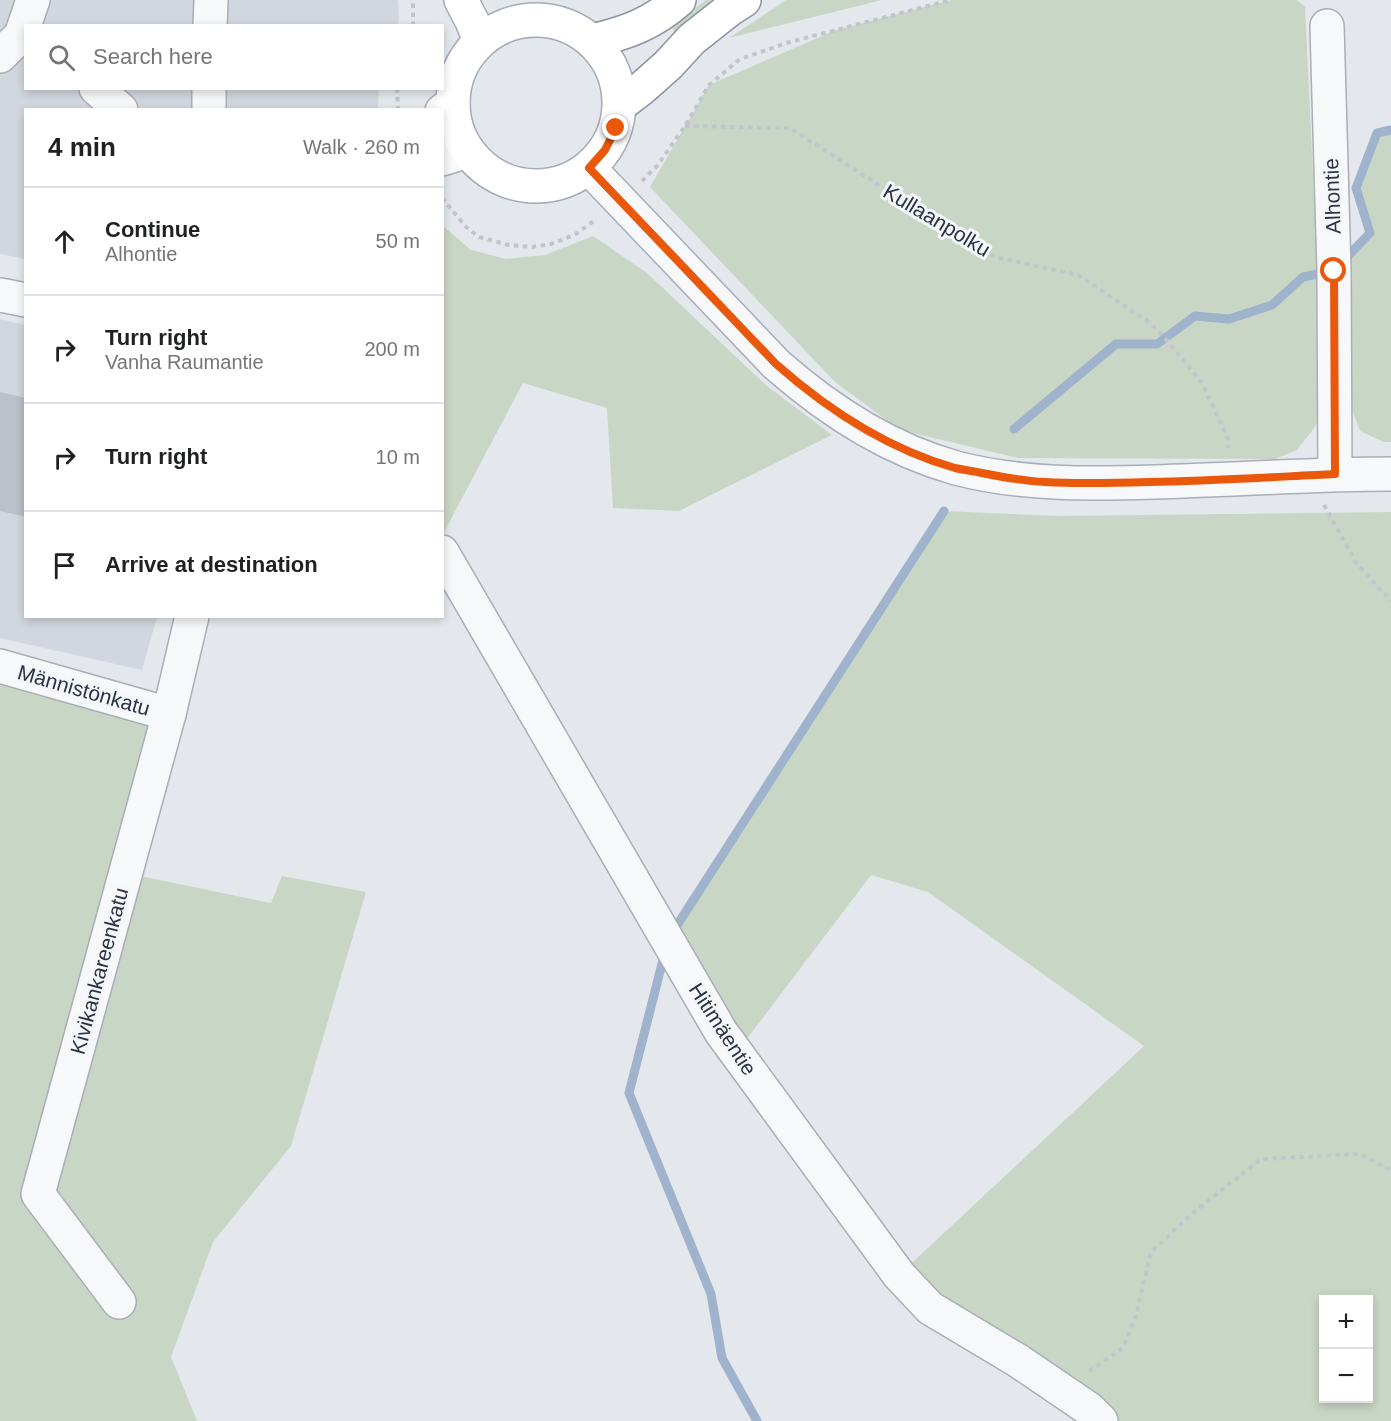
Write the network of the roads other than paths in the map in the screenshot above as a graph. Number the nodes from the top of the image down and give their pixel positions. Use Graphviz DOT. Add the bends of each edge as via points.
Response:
graph roads {
  1 [pos="33,0"];
  2 [pos="211,0"];
  3 [pos="460,0"];
  4 [pos="528,0"];
  5 [pos="679,0"];
  6 [pos="744,0"];
  7 [pos="554,21"];
  8 [pos="210,24"];
  9 [pos="1327,26"];
  10 [pos="592,41"];
  11 [pos="480,42"];
  12 [pos="16,43"];
  13 [pos="98,90"];
  14 [pos="209,90"];
  15 [pos="620,105"];
  16 [pos="448,107"];
  17 [pos="119,108"];
  18 [pos="208,108"];
  19 [pos="455,155"];
  20 [pos="589,168"];
  21 [pos="0,295"];
  22 [pos="24,300"];
  23 [pos="1391,474"];
  24 [pos="1321,475"];
  25 [pos="444,555"];
  26 [pos="192,618"];
  27 [pos="0,666"];
  28 [pos="169,714"];
  29 [pos="119,1302"];
  30 [pos="1101,1421"];
  1 -- 12 [label="street"];
  2 -- 8 [label="street"];
  3 -- 11 [label="main road"];
  4 -- 7 [label="main road"];
  5 -- 10 [label="main road" via="644,25"];
  6 -- 15 [label="main road" via="692,39"];
  7 -- 10 [label="main road"];
  7 -- 11 [label="main road" via="528,20 502,27"];
  9 -- 24 [label="street, Alhontie" via="1334,271"];
  10 -- 15 [label="main road" via="608,59 617,81"];
  11 -- 16 [label="main road" via="465,59"];
  13 -- 17 [label="street"];
  14 -- 18 [label="street"];
  15 -- 20 [label="main road" via="616,128 605,150"];
  16 -- 19 [label="main road" via="457,128"];
  19 -- 20 [label="main road" via="511,183 538,186 566,181"];
  20 -- 24 [label="street" via="803,388 832,409 917,454 956,468 1043,482 1098,484"];
  21 -- 22 [label="street"];
  23 -- 24 [label="street"];
  25 -- 30 [label="street, Hitimäentie" via="721,1032 898,1275 930,1308 1017,1360"];
  26 -- 28 [label="street, Kivikankareenkatu"];
  27 -- 28 [label="street, Männistönkatu"];
  28 -- 29 [label="street, Kivikankareenkatu" via="38,1194"];
}
